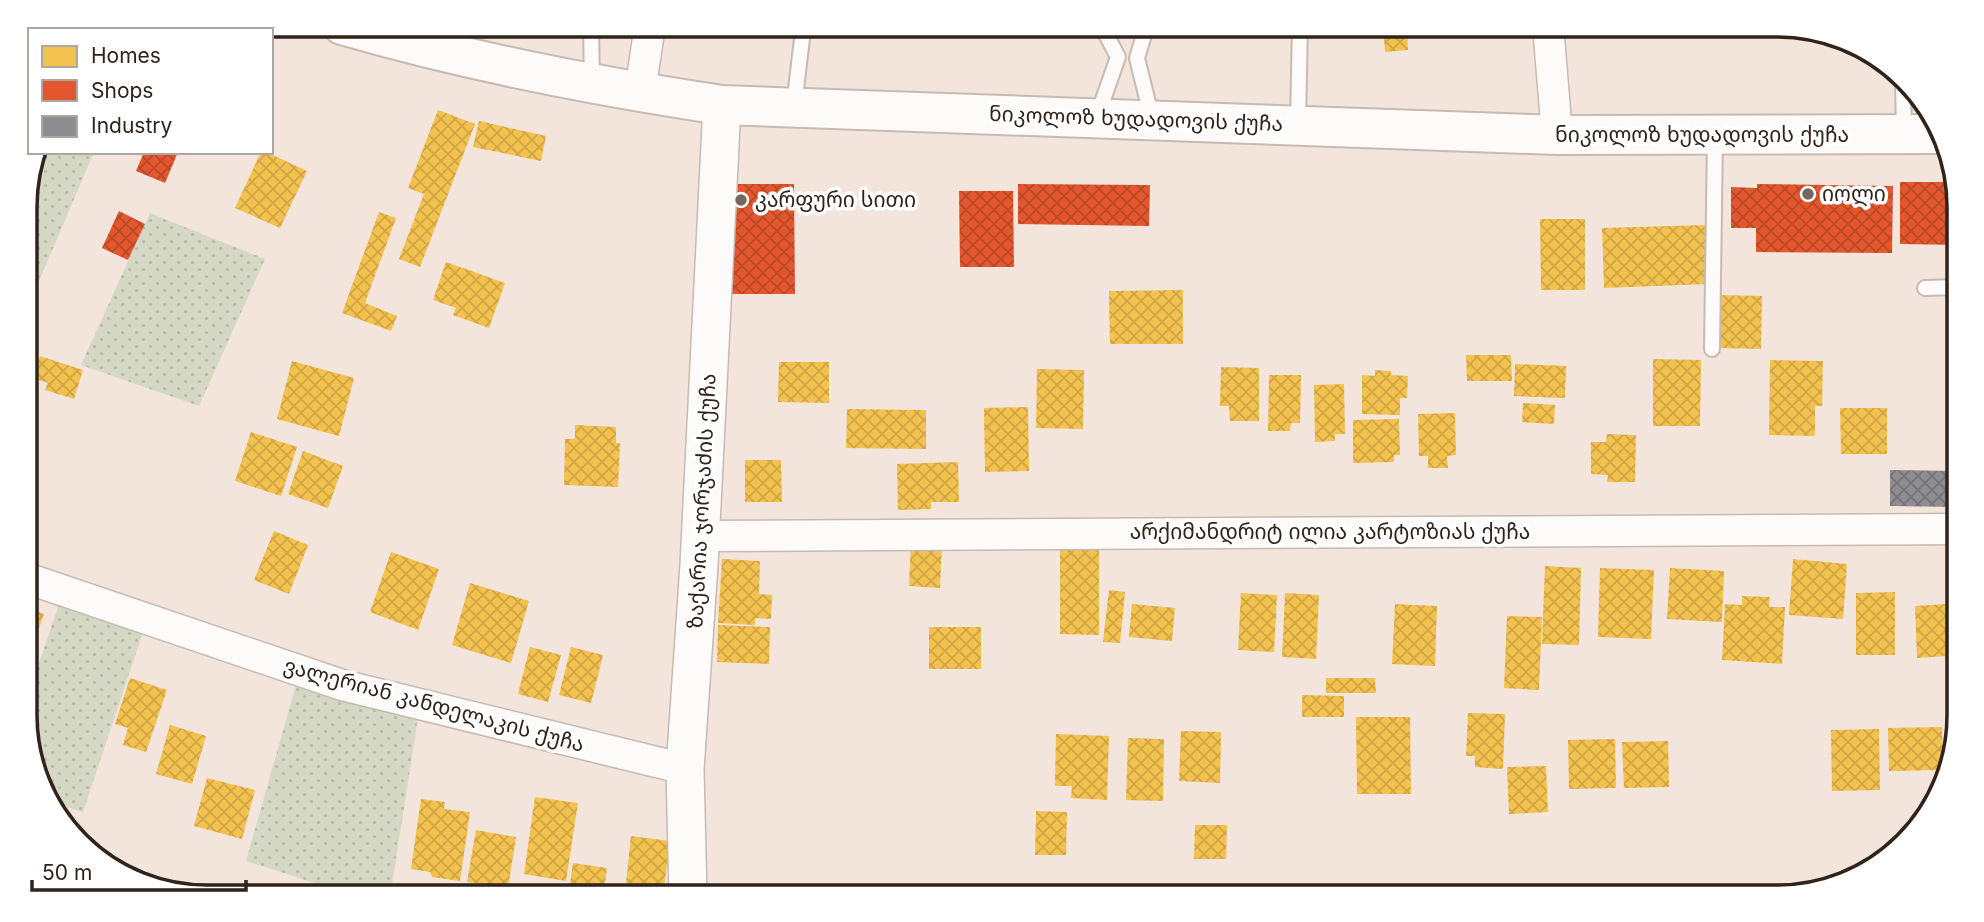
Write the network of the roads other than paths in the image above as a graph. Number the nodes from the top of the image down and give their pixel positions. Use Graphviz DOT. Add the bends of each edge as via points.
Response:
graph roads {
  1 [pos="383,37"];
  2 [pos="591,37"];
  3 [pos="648,37"];
  4 [pos="802,37"];
  5 [pos="1108,37"];
  6 [pos="1143,37"];
  7 [pos="1300,37"];
  8 [pos="1549,37"];
  9 [pos="592,84"];
  10 [pos="640,92"];
  11 [pos="1909,100"];
  12 [pos="722,104"];
  13 [pos="794,107"];
  14 [pos="1096,118"];
  15 [pos="1152,120"];
  16 [pos="1298,124"];
  17 [pos="1921,134"];
  18 [pos="1557,135"];
  19 [pos="1715,136"];
  20 [pos="1947,287"];
  21 [pos="1925,288"];
  22 [pos="1712,349"];
  23 [pos="1947,528"];
  24 [pos="701,536"];
  25 [pos="37,582"];
  26 [pos="685,769"];
  27 [pos="688,885"];
  1 -- 9 [label="main road, ნიკოლოზ ხუდადოვის ქუჩა"];
  2 -- 9 [label="lane"];
  3 -- 10 [label="street"];
  4 -- 13 [label="lane"];
  5 -- 14 [label="lane" via="1118,57"];
  6 -- 15 [label="lane" via="1137,58"];
  7 -- 16 [label="lane"];
  8 -- 18 [label="street"];
  9 -- 10 [label="main road, ნიკოლოზ ხუდადოვის ქუჩა"];
  10 -- 12 [label="main road, ნიკოლოზ ხუდადოვის ქუჩა"];
  11 -- 17 [label="lane"];
  12 -- 13 [label="main road, ნიკოლოზ ხუდადოვის ქუჩა"];
  12 -- 24 [label="street, ზაქარია ჯორჯაძის ქუჩა"];
  13 -- 14 [label="main road, ნიკოლოზ ხუდადოვის ქუჩა"];
  14 -- 15 [label="main road, ნიკოლოზ ხუდადოვის ქუჩა"];
  15 -- 16 [label="main road, ნიკოლოზ ხუდადოვის ქუჩა"];
  16 -- 18 [label="main road, ნიკოლოზ ხუდადოვის ქუჩა"];
  17 -- 19 [label="main road, ნიკოლოზ ხუდადოვის ქუჩა"];
  18 -- 19 [label="main road, ნიკოლოზ ხუდადოვის ქუჩა"];
  19 -- 22 [label="lane"];
  20 -- 21 [label="lane"];
  23 -- 24 [label="street, არქიმანდრიტ ილია კარტოზიას ქუჩა"];
  24 -- 26 [label="street, ზაქარია ჯორჯაძის ქუჩა"];
  25 -- 26 [label="street, ვალერიან კანდელაკის ქუჩა" via="342,685"];
  26 -- 27 [label="street, ზაქარია ჯორჯაძის ქუჩა"];
}
